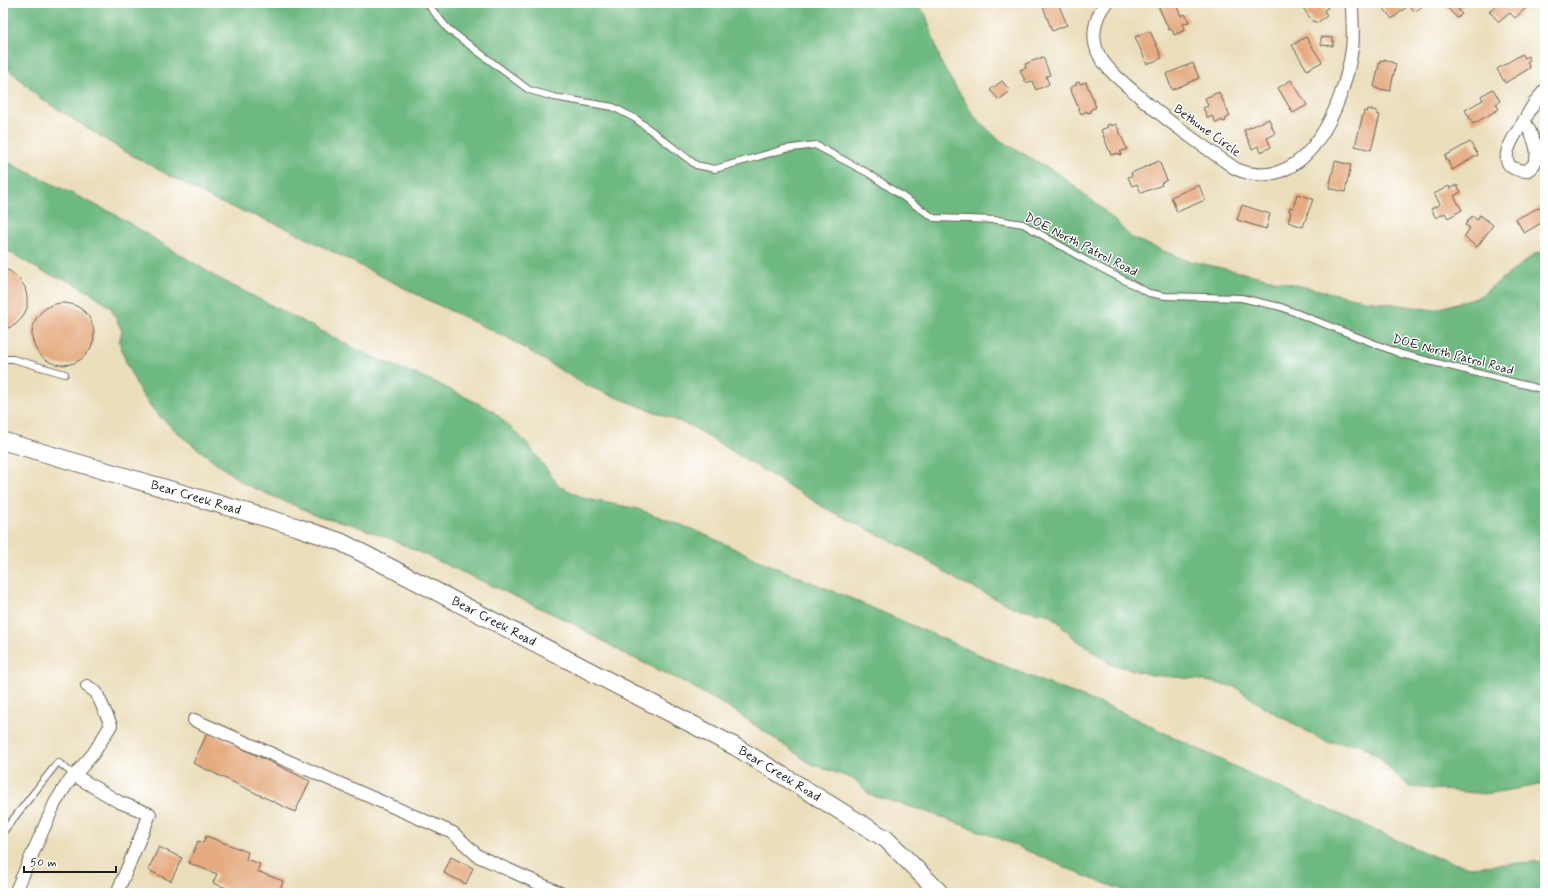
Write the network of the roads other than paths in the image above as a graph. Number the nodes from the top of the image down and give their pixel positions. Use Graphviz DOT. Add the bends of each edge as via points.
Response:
graph roads {
  1 [pos="429,3"];
  2 [pos="1106,3"];
  3 [pos="1352,3"];
  4 [pos="1545,90"];
  5 [pos="1524,120"];
  6 [pos="3,359"];
  7 [pos="65,374"];
  8 [pos="1545,390"];
  9 [pos="3,441"];
  10 [pos="87,686"];
  11 [pos="194,720"];
  12 [pos="74,775"];
  13 [pos="3,832"];
  14 [pos="14,893"];
  15 [pos="117,893"];
  16 [pos="560,893"];
  17 [pos="940,893"];
  1 -- 8 [label="lane, DOE North Patrol Road" via="448,29 529,90 554,97 613,106 636,119 696,165 715,170 785,149 815,144 868,173 934,218 998,220 1023,224 1149,293 1165,296 1241,298 1281,307 1402,354"];
  2 -- 3 [label="street, Bethune Circle" via="1096,21 1094,36 1100,56 1111,71 1181,131 1236,169 1261,175 1276,173 1295,164 1311,150 1324,130 1345,85 1352,49"];
  4 -- 5 [label="street"];
  6 -- 7 [label="lane"];
  9 -- 17 [label="street, Bear Creek Road" via="341,542 736,747 886,839"];
  10 -- 12 [label="street" via="96,692 111,725 93,754"];
  11 -- 16 [label="street" via="453,833 478,856"];
  12 -- 13 [label="lane" via="58,762"];
  12 -- 14 [label="street" via="55,803"];
  12 -- 15 [label="street" via="119,802 150,814"];
}
